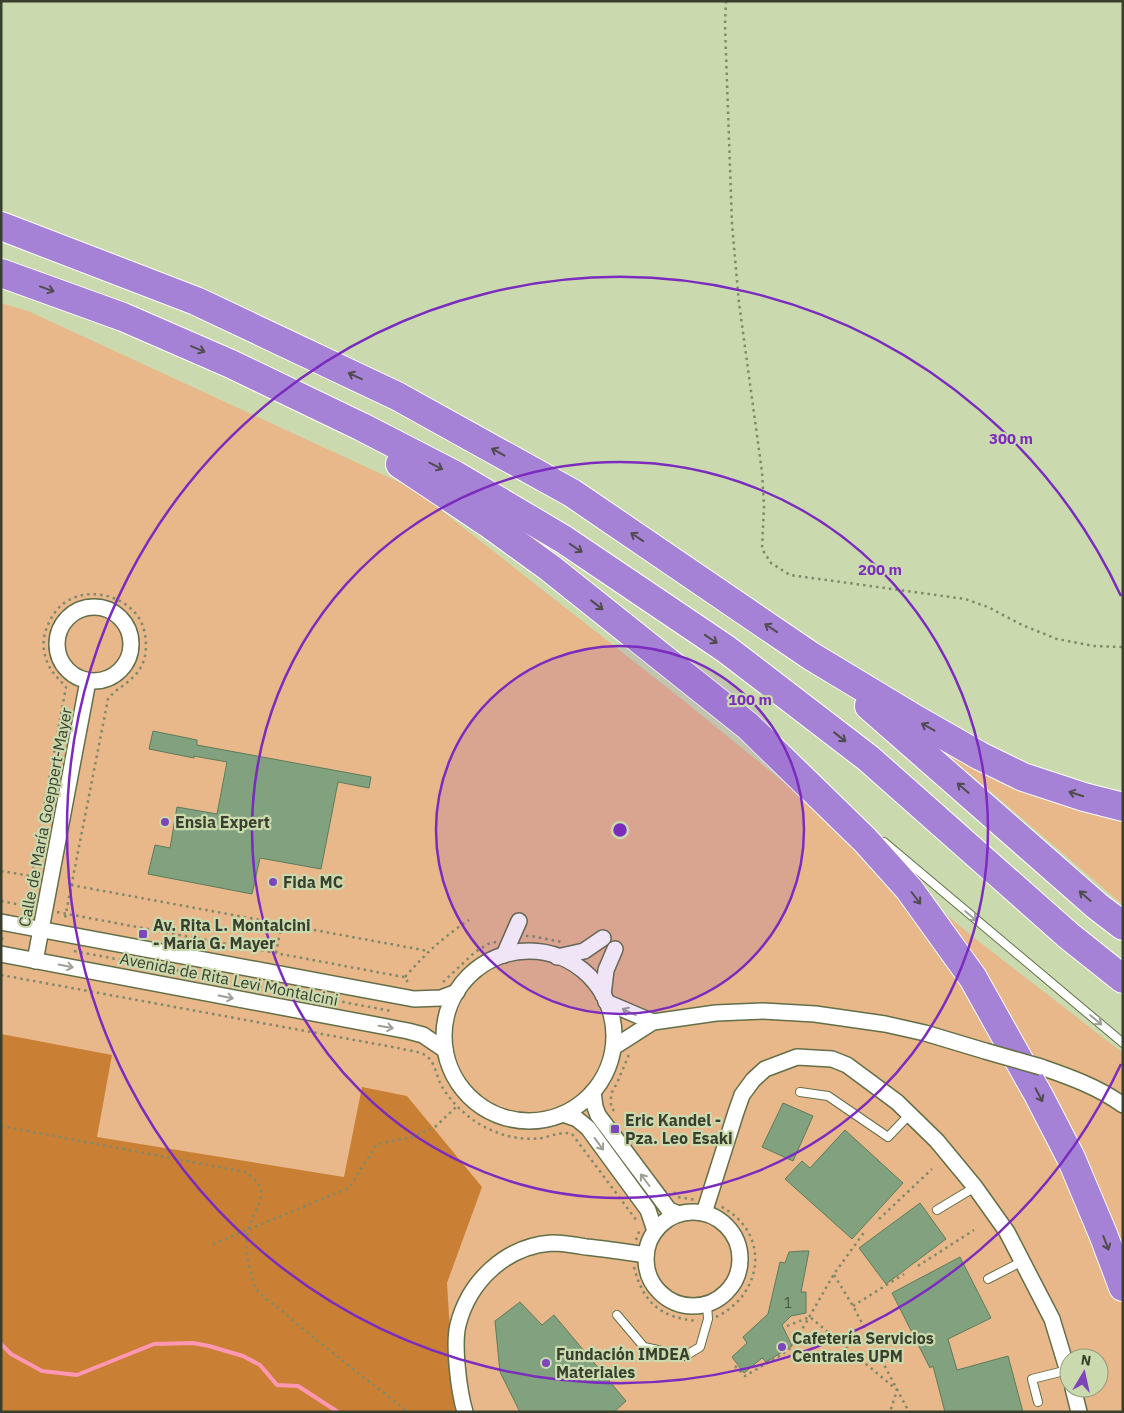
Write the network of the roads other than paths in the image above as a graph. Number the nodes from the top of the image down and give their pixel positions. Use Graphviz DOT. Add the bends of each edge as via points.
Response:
graph roads {
  1 [pos="1,226"];
  2 [pos="1,273"];
  3 [pos="362,427"];
  4 [pos="812,656"];
  5 [pos="88,681"];
  6 [pos="748,726"];
  7 [pos="1123,807"];
  8 [pos="851,814"];
  9 [pos="881,840"];
  10 [pos="519,921"];
  11 [pos="1,922"];
  12 [pos="1123,926"];
  13 [pos="41,930"];
  14 [pos="603,938"];
  15 [pos="615,949"];
  16 [pos="1,954"];
  17 [pos="504,955"];
  18 [pos="557,956"];
  19 [pos="36,961"];
  20 [pos="1123,979"];
  21 [pos="457,992"];
  22 [pos="605,998"];
  23 [pos="653,1022"];
  24 [pos="1123,1043"];
  25 [pos="614,1047"];
  26 [pos="445,1050"];
  27 [pos="593,1092"];
  28 [pos="800,1092"];
  29 [pos="1123,1105"];
  30 [pos="563,1114"];
  31 [pos="910,1114"];
  32 [pos="975,1188"];
  33 [pos="937,1210"];
  34 [pos="704,1213"];
  35 [pos="679,1214"];
  36 [pos="656,1231"];
  37 [pos="641,1250"];
  38 [pos="1023,1261"];
  39 [pos="988,1279"];
  40 [pos="1123,1287"];
  41 [pos="707,1304"];
  42 [pos="617,1315"];
  43 [pos="1061,1348"];
  44 [pos="1059,1374"];
  45 [pos="1076,1398"];
  46 [pos="1038,1402"];
  47 [pos="465,1412"];
  48 [pos="1079,1412"];
  4 -- 1 [label="highway, one-way" via="572,493 397,396 196,301"];
  2 -- 3 [label="highway, one-way" via="123,318 222,360"];
  3 -- 6 [label="highway, one-way" via="392,458 550,568"];
  3 -- 20 [label="highway, one-way" via="454,475 563,539 726,649 868,758 1068,936"];
  7 -- 4 [label="highway, one-way" via="1006,768 917,720"];
  12 -- 4 [label="highway, one-way"];
  5 -- 5 [label="street" via="103,680 116,674 126,664 131,650 130,636 124,623 114,613 100,608 86,608 73,614 63,625 58,638 58,653 64,666 75,676"];
  5 -- 13 [label="street, Calle de María Goeppert-Mayer"];
  6 -- 8 [label="lane"];
  6 -- 40 [label="highway, one-way" via="865,840 904,883 973,978 1071,1158"];
  9 -- 24 [label="lane, one-way"];
  10 -- 17 [label="street"];
  11 -- 13 [label="street, Avenida de Rita Levi Montalcini"];
  13 -- 19 [label="street, Calle de María Goeppert-Mayer"];
  13 -- 21 [label="street, Avenida de Rita Levi Montalcini" via="76,944 414,999 441,998"];
  14 -- 18 [label="street" via="584,951"];
  15 -- 22 [label="street" via="606,970"];
  16 -- 19 [label="street, Avenida de Rita Levi Montalcini"];
  17 -- 18 [label="street" via="527,952"];
  17 -- 21 [label="street" via="478,969"];
  18 -- 22 [label="street" via="584,972"];
  19 -- 26 [label="street, Avenida de Rita Levi Montalcini, one-way" via="388,1027 423,1035"];
  21 -- 26 [label="street" via="445,1023"];
  23 -- 22 [label="street, one-way"];
  22 -- 25 [label="street" via="613,1024"];
  23 -- 25 [label="street"];
  23 -- 29 [label="street, bridge" via="716,1012 762,1011 815,1014 885,1024 1041,1067 1083,1082"];
  25 -- 27 [label="street" via="608,1069"];
  26 -- 30 [label="street" via="460,1086 483,1108 506,1118 526,1121"];
  27 -- 30 [label="street"];
  35 -- 27 [label="street, one-way" via="662,1202 607,1128 595,1107"];
  28 -- 31 [label="lane" via="828,1096 888,1137"];
  30 -- 36 [label="street, one-way" via="577,1119 590,1131 648,1210"];
  31 -- 32 [label="street"];
  31 -- 34 [label="street" via="847,1065 832,1060 797,1057 765,1069 742,1094"];
  32 -- 33 [label="lane"];
  32 -- 38 [label="street" via="1007,1232"];
  34 -- 35 [label="street"];
  34 -- 41 [label="street" via="723,1222 732,1232 739,1245 741,1259 739,1272 730,1289"];
  35 -- 36 [label="street"];
  36 -- 37 [label="street"];
  37 -- 41 [label="street" via="649,1275 662,1295 682,1305"];
  37 -- 47 [label="street" via="551,1243 516,1253 499,1262 473,1290 458,1325 457,1360"];
  38 -- 39 [label="lane"];
  38 -- 43 [label="street" via="1052,1319"];
  41 -- 42 [label="lane" via="708,1319 700,1347 685,1356 644,1347"];
  44 -- 46 [label="lane" via="1032,1379"];
  45 -- 48 [label="street"];
}
